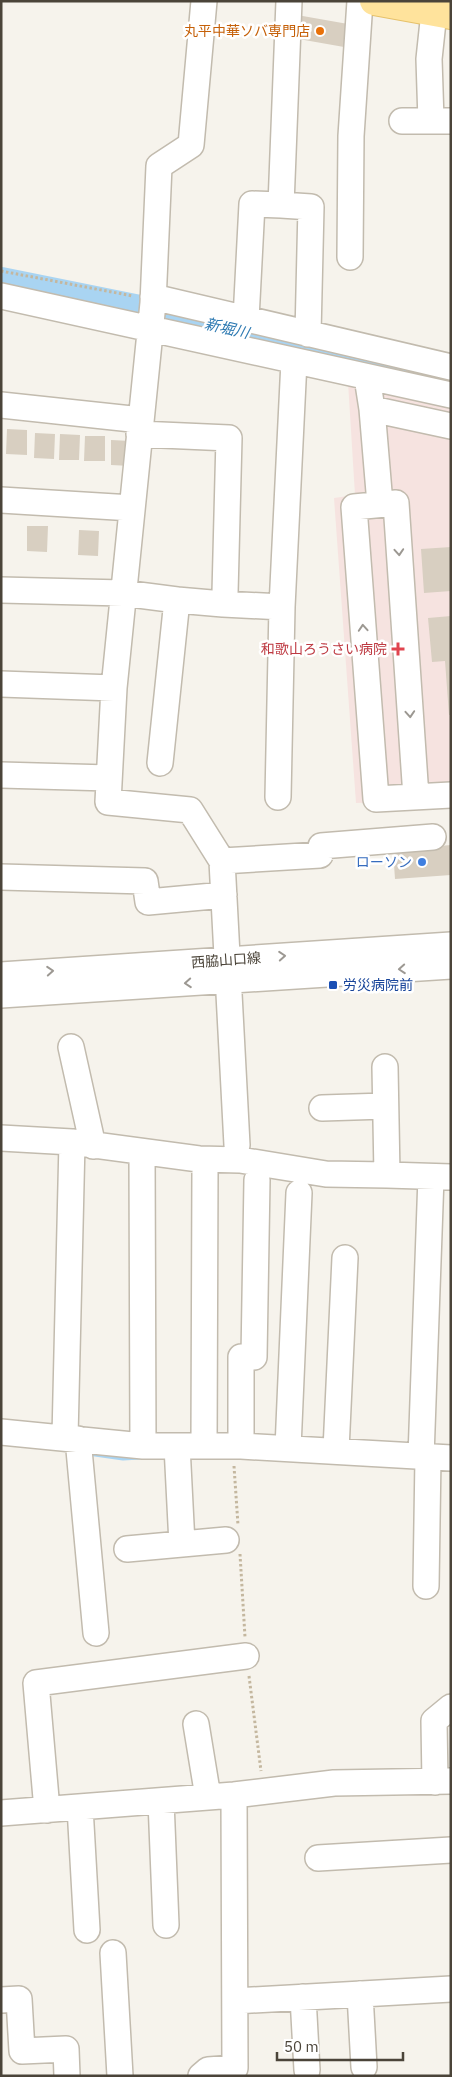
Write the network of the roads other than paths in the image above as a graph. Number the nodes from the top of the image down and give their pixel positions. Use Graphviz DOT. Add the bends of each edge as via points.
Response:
graph roads {
  1 [pos="204,1"];
  2 [pos="289,1"];
  3 [pos="360,1"];
  4 [pos="374,1"];
  5 [pos="443,13"];
  6 [pos="402,121"];
  7 [pos="441,121"];
  8 [pos="281,205"];
  9 [pos="350,257"];
  10 [pos="1,296"];
  11 [pos="152,313"];
  12 [pos="246,319"];
  13 [pos="308,334"];
  14 [pos="294,361"];
  15 [pos="451,367"];
  16 [pos="367,377"];
  17 [pos="451,395"];
  18 [pos="1,405"];
  19 [pos="372,409"];
  20 [pos="451,426"];
  21 [pos="140,427"];
  22 [pos="1,500"];
  23 [pos="388,504"];
  24 [pos="132,508"];
  25 [pos="1,590"];
  26 [pos="123,593"];
  27 [pos="177,600"];
  28 [pos="223,604"];
  29 [pos="282,607"];
  30 [pos="1,684"];
  31 [pos="114,688"];
  32 [pos="160,764"];
  33 [pos="1,775"];
  34 [pos="109,778"];
  35 [pos="451,795"];
  36 [pos="278,797"];
  37 [pos="416,797"];
  38 [pos="432,837"];
  39 [pos="222,861"];
  40 [pos="1,877"];
  41 [pos="224,895"];
  42 [pos="451,945"];
  43 [pos="451,966"];
  44 [pos="228,970"];
  45 [pos="1,975"];
  46 [pos="1,995"];
  47 [pos="71,1047"];
  48 [pos="385,1067"];
  49 [pos="386,1106"];
  50 [pos="322,1108"];
  51 [pos="1,1138"];
  52 [pos="82,1144"];
  53 [pos="237,1145"];
  54 [pos="142,1152"];
  55 [pos="205,1169"];
  56 [pos="387,1175"];
  57 [pos="441,1177"];
  58 [pos="257,1180"];
  59 [pos="299,1193"];
  60 [pos="345,1258"];
  61 [pos="1,1432"];
  62 [pos="75,1446"];
  63 [pos="143,1446"];
  64 [pos="204,1446"];
  65 [pos="288,1448"];
  66 [pos="336,1450"];
  67 [pos="178,1455"];
  68 [pos="238,1456"];
  69 [pos="431,1463"];
  70 [pos="235,1541"];
  71 [pos="182,1544"];
  72 [pos="127,1549"];
  73 [pos="426,1586"];
  74 [pos="96,1633"];
  75 [pos="246,1656"];
  76 [pos="451,1707"];
  77 [pos="196,1724"];
  78 [pos="443,1781"];
  79 [pos="234,1795"];
  80 [pos="208,1797"];
  81 [pos="161,1801"];
  82 [pos="80,1807"];
  83 [pos="46,1810"];
  84 [pos="1,1813"];
  85 [pos="451,1850"];
  86 [pos="318,1858"];
  87 [pos="166,1925"];
  88 [pos="87,1930"];
  89 [pos="113,1953"];
  90 [pos="451,1989"];
  91 [pos="360,1994"];
  92 [pos="303,1997"];
  93 [pos="1,2000"];
  94 [pos="235,2001"];
  95 [pos="364,2066"];
  96 [pos="307,2070"];
  97 [pos="67,2076"];
  98 [pos="120,2076"];
  99 [pos="201,2076"];
  1 -- 11 [label="street" via="191,145 159,166"];
  2 -- 8 [label="street"];
  3 -- 9 [label="street" via="351,136"];
  4 -- 5 [label="main road"];
  5 -- 7 [label="street" via="429,60"];
  6 -- 7 [label="street"];
  8 -- 12 [label="street" via="252,204"];
  8 -- 13 [label="street" via="311,207"];
  10 -- 11 [label="street"];
  11 -- 12 [label="street"];
  11 -- 14 [label="street"];
  11 -- 21 [label="street"];
  12 -- 13 [label="street"];
  13 -- 15 [label="street"];
  14 -- 16 [label="street"];
  14 -- 29 [label="street"];
  16 -- 17 [label="street"];
  16 -- 19 [label="street"];
  18 -- 21 [label="street"];
  19 -- 20 [label="street"];
  19 -- 23 [label="street"];
  21 -- 24 [label="street"];
  21 -- 28 [label="street" via="229,438 226,593"];
  22 -- 24 [label="street"];
  23 -- 37 [label="street, one-way"];
  37 -- 23 [label="street, one-way" via="376,799 354,507"];
  24 -- 26 [label="street"];
  25 -- 26 [label="street"];
  26 -- 27 [label="street"];
  26 -- 31 [label="street"];
  27 -- 28 [label="street"];
  27 -- 32 [label="street"];
  28 -- 29 [label="street"];
  29 -- 36 [label="street"];
  30 -- 31 [label="street"];
  31 -- 34 [label="street"];
  33 -- 34 [label="street"];
  34 -- 39 [label="street" via="108,802 190,810"];
  35 -- 37 [label="street"];
  38 -- 39 [label="street" via="321,846 320,855"];
  39 -- 41 [label="street"];
  40 -- 41 [label="street" via="145,881 148,902"];
  41 -- 44 [label="street"];
  44 -- 42 [label="street, 西脇山口線, one-way"];
  43 -- 44 [label="street, 西脇山口線, one-way"];
  45 -- 44 [label="street, 西脇山口線, one-way"];
  44 -- 46 [label="street, 西脇山口線, one-way"];
  44 -- 53 [label="street"];
  47 -- 52 [label="street"];
  48 -- 49 [label="street"];
  49 -- 50 [label="street"];
  49 -- 56 [label="street"];
  51 -- 52 [label="street"];
  52 -- 54 [label="street"];
  52 -- 62 [label="street"];
  54 -- 56 [label="street" via="240,1160 326,1174"];
  54 -- 63 [label="street"];
  55 -- 64 [label="street"];
  56 -- 57 [label="street"];
  57 -- 69 [label="street"];
  58 -- 68 [label="street" via="254,1358 241,1357"];
  59 -- 65 [label="street"];
  60 -- 66 [label="street"];
  61 -- 62 [label="street"];
  62 -- 63 [label="street"];
  62 -- 74 [label="street"];
  63 -- 67 [label="street"];
  64 -- 67 [label="street"];
  64 -- 68 [label="street"];
  65 -- 66 [label="street"];
  65 -- 68 [label="street"];
  66 -- 69 [label="street"];
  67 -- 71 [label="street"];
  69 -- 73 [label="street"];
  70 -- 71 [label="street"];
  71 -- 72 [label="street"];
  75 -- 83 [label="street" via="36,1683"];
  76 -- 78 [label="street" via="434,1721"];
  77 -- 80 [label="street"];
  78 -- 79 [label="street" via="334,1784"];
  79 -- 80 [label="street"];
  79 -- 94 [label="street"];
  80 -- 81 [label="street"];
  81 -- 82 [label="street"];
  81 -- 87 [label="street"];
  82 -- 83 [label="street"];
  82 -- 88 [label="street"];
  83 -- 84 [label="street"];
  85 -- 86 [label="street"];
  89 -- 98 [label="street"];
  90 -- 91 [label="street"];
  91 -- 92 [label="street"];
  91 -- 95 [label="street"];
  92 -- 94 [label="street"];
  92 -- 96 [label="street"];
  93 -- 97 [label="street" via="19,1999 22,2051 66,2049"];
  94 -- 99 [label="street" via="235,2068 208,2070"];
}
